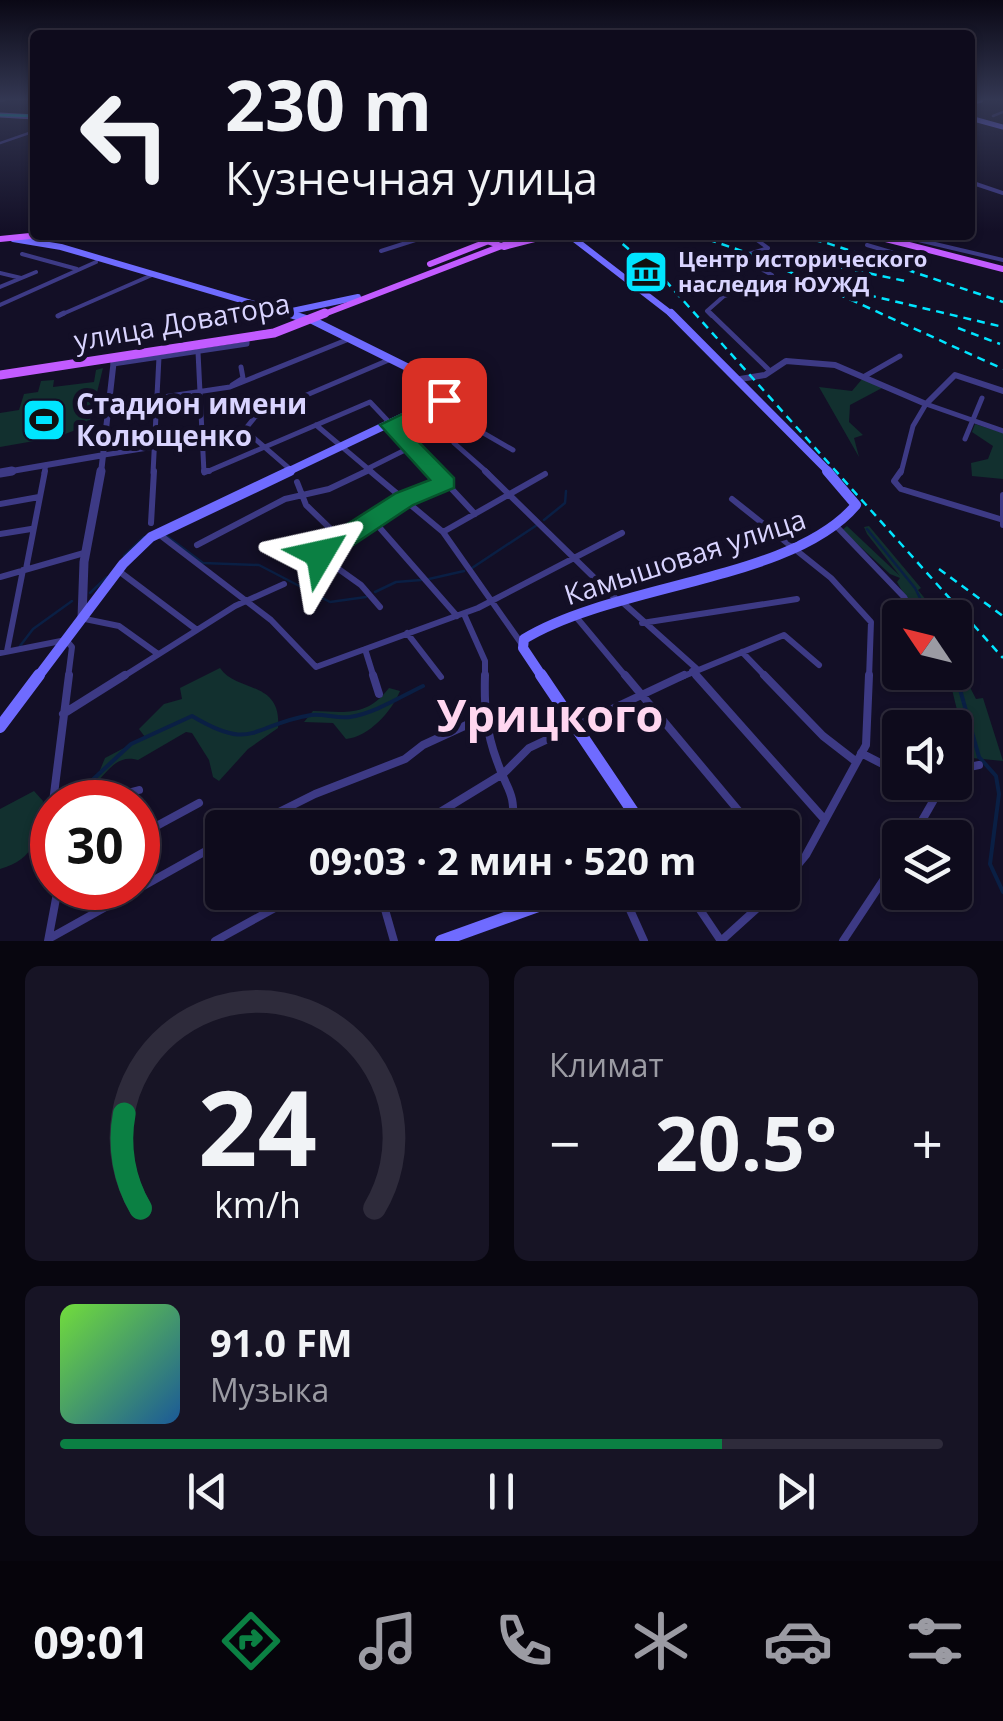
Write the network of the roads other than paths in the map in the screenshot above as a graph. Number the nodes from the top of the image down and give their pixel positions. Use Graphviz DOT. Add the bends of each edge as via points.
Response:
graph roads {
  1 [pos="975,184"];
  2 [pos="1003,193"];
  3 [pos="30,235"];
  4 [pos="30,236"];
  5 [pos="16,239"];
  6 [pos="0,240"];
  7 [pos="65,240"];
  8 [pos="414,240"];
  9 [pos="466,240"];
  10 [pos="479,240"];
  11 [pos="489,240"];
  12 [pos="507,240"];
  13 [pos="515,240"];
  14 [pos="528,240"];
  15 [pos="530,240"];
  16 [pos="579,240"];
  17 [pos="580,240"];
  18 [pos="757,240"];
  19 [pos="889,240"];
  20 [pos="900,240"];
  21 [pos="915,240"];
  22 [pos="866,245"];
  23 [pos="61,247"];
  24 [pos="464,248"];
  25 [pos="381,250"];
  26 [pos="928,250"];
  27 [pos="22,254"];
  28 [pos="96,262"];
  29 [pos="1003,265"];
  30 [pos="80,270"];
  31 [pos="36,272"];
  32 [pos="0,273"];
  33 [pos="420,273"];
  34 [pos="154,274"];
  35 [pos="629,275"];
  36 [pos="22,278"];
  37 [pos="0,286"];
  38 [pos="358,297"];
  39 [pos="0,305"];
  40 [pos="283,310"];
  41 [pos="58,316"];
  42 [pos="309,320"];
  43 [pos="247,338"];
  44 [pos="352,338"];
  45 [pos="198,352"];
  46 [pos="900,356"];
  47 [pos="158,357"];
  48 [pos="394,358"];
  49 [pos="114,359"];
  50 [pos="241,367"];
  51 [pos="768,369"];
  52 [pos="0,374"];
  53 [pos="865,376"];
  54 [pos="738,377"];
  55 [pos="232,386"];
  56 [pos="1003,391"];
  57 [pos="200,392"];
  58 [pos="156,398"];
  59 [pos="982,398"];
  60 [pos="436,404"];
  61 [pos="926,404"];
  62 [pos="110,405"];
  63 [pos="972,422"];
  64 [pos="316,424"];
  65 [pos="391,425"];
  66 [pos="472,426"];
  67 [pos="246,430"];
  68 [pos="1003,430"];
  69 [pos="203,438"];
  70 [pos="965,439"];
  71 [pos="154,446"];
  72 [pos="413,446"];
  73 [pos="266,447"];
  74 [pos="341,447"];
  75 [pos="513,450"];
  76 [pos="104,455"];
  77 [pos="46,465"];
  78 [pos="291,470"];
  79 [pos="368,470"];
  80 [pos="0,473"];
  81 [pos="545,474"];
  82 [pos="296,482"];
  83 [pos="446,483"];
  84 [pos="304,494"];
  85 [pos="1002,495"];
  86 [pos="508,496"];
  87 [pos="39,497"];
  88 [pos="404,499"];
  89 [pos="732,499"];
  90 [pos="0,504"];
  91 [pos="475,514"];
  92 [pos="372,518"];
  93 [pos="1002,522"];
  94 [pos="154,528"];
  95 [pos="838,528"];
  96 [pos="31,529"];
  97 [pos="442,532"];
  98 [pos="622,533"];
  99 [pos="0,534"];
  100 [pos="340,538"];
  101 [pos="197,545"];
  102 [pos="794,546"];
  103 [pos="88,552"];
  104 [pos="320,554"];
  105 [pos="576,556"];
  106 [pos="304,566"];
  107 [pos="25,570"];
  108 [pos="118,571"];
  109 [pos="0,577"];
  110 [pos="284,584"];
  111 [pos="617,598"];
  112 [pos="798,598"];
  113 [pos="246,600"];
  114 [pos="903,600"];
  115 [pos="490,602"];
  116 [pos="380,606"];
  117 [pos="461,615"];
  118 [pos="575,616"];
  119 [pos="82,618"];
  120 [pos="642,623"];
  121 [pos="196,630"];
  122 [pos="406,633"];
  123 [pos="66,640"];
  124 [pos="522,642"];
  125 [pos="365,649"];
  126 [pos="4,652"];
  127 [pos="158,654"];
  128 [pos="740,654"];
  129 [pos="819,665"];
  130 [pos="695,670"];
  131 [pos="441,677"];
  132 [pos="644,693"];
  133 [pos="379,694"];
  134 [pos="64,714"];
  135 [pos="484,718"];
  136 [pos="574,725"];
  137 [pos="0,728"];
  138 [pos="858,757"];
  139 [pos="979,765"];
  140 [pos="882,766"];
  141 [pos="972,766"];
  142 [pos="504,773"];
  143 [pos="56,780"];
  144 [pos="199,803"];
  145 [pos="283,810"];
  146 [pos="443,810"];
  147 [pos="516,810"];
  148 [pos="632,810"];
  149 [pos="738,810"];
  150 [pos="825,820"];
  151 [pos="160,824"];
  152 [pos="205,852"];
  153 [pos="800,857"];
  154 [pos="882,882"];
  155 [pos="55,910"];
  156 [pos="271,910"];
  157 [pos="385,910"];
  158 [pos="513,910"];
  159 [pos="528,910"];
  160 [pos="630,910"];
  161 [pos="700,910"];
  162 [pos="755,910"];
  163 [pos="514,915"];
  164 [pos="465,937"];
  165 [pos="50,939"];
  166 [pos="215,941"];
  167 [pos="394,941"];
  168 [pos="441,941"];
  169 [pos="644,941"];
  170 [pos="721,941"];
  171 [pos="843,941"];
  1 -- 2 [label="street"];
  3 -- 6 [label="main road"];
  4 -- 5 [label="main road"];
  5 -- 6 [label="main road"];
  5 -- 23 [label="main road"];
  7 -- 23 [label="main road"];
  8 -- 25 [label="street"];
  9 -- 24 [label="main road"];
  10 -- 14 [label="main road, bridge" via="501,247"];
  11 -- 24 [label="main road"];
  12 -- 33 [label="main road"];
  13 -- 33 [label="main road"];
  15 -- 33 [label="main road"];
  16 -- 35 [label="main road"];
  17 -- 35 [label="main road" via="619,261"];
  18 -- 51 [label="street" via="768,248 739,257 774,281 707,308"];
  19 -- 26 [label="main road"];
  20 -- 29 [label="main road"];
  21 -- 29 [label="street"];
  22 -- 26 [label="street" via="918,260"];
  23 -- 34 [label="main road"];
  24 -- 33 [label="main road"];
  26 -- 29 [label="main road"];
  27 -- 30 [label="street"];
  28 -- 30 [label="street"];
  30 -- 39 [label="street"];
  31 -- 36 [label="street"];
  32 -- 36 [label="street"];
  33 -- 38 [label="main road, улица Доватора"];
  33 -- 42 [label="main road, улица Доватора"];
  34 -- 40 [label="main road"];
  34 -- 41 [label="street"];
  35 -- 54 [label="main road"];
  36 -- 37 [label="street"];
  38 -- 40 [label="main road"];
  38 -- 42 [label="main road, улица Доватора"];
  40 -- 42 [label="main road"];
  42 -- 43 [label="main road, улица Доватора"];
  42 -- 44 [label="main road"];
  42 -- 49 [label="main road, улица Доватора"];
  43 -- 45 [label="street" via="247,344"];
  43 -- 49 [label="main road, улица Доватора"];
  44 -- 48 [label="main road"];
  44 -- 55 [label="street"];
  45 -- 47 [label="street"];
  45 -- 57 [label="street"];
  46 -- 53 [label="street"];
  47 -- 49 [label="street"];
  47 -- 58 [label="street"];
  48 -- 60 [label="main road" via="445,386 448,394"];
  48 -- 67 [label="street" via="256,417"];
  49 -- 52 [label="main road, улица Доватора"];
  49 -- 62 [label="street"];
  50 -- 55 [label="street" via="243,378"];
  51 -- 53 [label="street" via="793,360"];
  51 -- 54 [label="street" via="765,375"];
  53 -- 61 [label="street"];
  54 -- 95 [label="main road, Камышовая улица" via="850,493 856,507"];
  55 -- 57 [label="street"];
  56 -- 61 [label="street" via="958,375"];
  57 -- 58 [label="street"];
  57 -- 69 [label="street"];
  58 -- 62 [label="street"];
  58 -- 71 [label="street"];
  59 -- 63 [label="street"];
  60 -- 65 [label="main road"];
  60 -- 66 [label="street"];
  61 -- 63 [label="street"];
  61 -- 93 [label="street" via="894,480 900,489"];
  62 -- 76 [label="street"];
  63 -- 68 [label="street"];
  63 -- 70 [label="street"];
  64 -- 65 [label="street" via="370,402"];
  64 -- 73 [label="street"];
  64 -- 74 [label="street"];
  65 -- 72 [label="street"];
  65 -- 74 [label="main road"];
  66 -- 75 [label="street"];
  66 -- 86 [label="street" via="453,441"];
  67 -- 69 [label="street"];
  67 -- 73 [label="street"];
  69 -- 71 [label="street"];
  69 -- 73 [label="street" via="206,474"];
  71 -- 76 [label="street"];
  71 -- 94 [label="street"];
  72 -- 79 [label="street"];
  72 -- 83 [label="street"];
  73 -- 78 [label="street"];
  74 -- 78 [label="main road"];
  74 -- 79 [label="street"];
  76 -- 77 [label="street"];
  76 -- 103 [label="street"];
  77 -- 80 [label="street"];
  77 -- 87 [label="street"];
  78 -- 94 [label="main road"];
  79 -- 84 [label="street"];
  79 -- 88 [label="street"];
  81 -- 86 [label="street"];
  82 -- 84 [label="street"];
  83 -- 88 [label="street"];
  83 -- 91 [label="street"];
  84 -- 100 [label="street" via="306,505"];
  84 -- 101 [label="street"];
  85 -- 93 [label="street"];
  86 -- 91 [label="street"];
  86 -- 105 [label="street"];
  87 -- 90 [label="street"];
  87 -- 96 [label="street"];
  88 -- 92 [label="street"];
  88 -- 97 [label="street"];
  89 -- 102 [label="street"];
  91 -- 97 [label="street"];
  92 -- 100 [label="street"];
  92 -- 117 [label="street"];
  94 -- 108 [label="main road"];
  94 -- 113 [label="street"];
  95 -- 102 [label="main road, Камышовая улица"];
  95 -- 114 [label="street"];
  96 -- 99 [label="street"];
  96 -- 107 [label="street"];
  97 -- 115 [label="street"];
  98 -- 105 [label="street"];
  100 -- 104 [label="street"];
  102 -- 111 [label="main road, Камышовая улица"];
  102 -- 138 [label="street" via="871,622 870,732"];
  103 -- 107 [label="street"];
  103 -- 119 [label="street"];
  104 -- 106 [label="street"];
  104 -- 116 [label="street"];
  105 -- 111 [label="street"];
  105 -- 115 [label="street"];
  107 -- 109 [label="street"];
  107 -- 126 [label="street"];
  108 -- 119 [label="main road"];
  108 -- 121 [label="street"];
  110 -- 113 [label="street"];
  111 -- 118 [label="main road, Камышовая улица"];
  111 -- 120 [label="street"];
  112 -- 120 [label="street"];
  113 -- 121 [label="street"];
  113 -- 125 [label="street" via="316,667"];
  115 -- 117 [label="street"];
  115 -- 124 [label="street"];
  117 -- 122 [label="street"];
  117 -- 135 [label="street" via="486,661"];
  118 -- 124 [label="main road, Камышовая улица"];
  118 -- 132 [label="street"];
  119 -- 123 [label="main road"];
  119 -- 127 [label="street" via="119,626"];
  120 -- 130 [label="street"];
  121 -- 127 [label="street"];
  122 -- 125 [label="street"];
  122 -- 131 [label="street"];
  123 -- 126 [label="street"];
  123 -- 134 [label="street" via="72,647"];
  123 -- 137 [label="main road"];
  124 -- 136 [label="main road"];
  125 -- 133 [label="street"];
  127 -- 134 [label="street"];
  128 -- 129 [label="street" via="784,635"];
  128 -- 130 [label="street"];
  128 -- 138 [label="street" via="823,736"];
  130 -- 132 [label="street"];
  130 -- 150 [label="street"];
  132 -- 136 [label="street"];
  132 -- 149 [label="street"];
  134 -- 143 [label="street"];
  135 -- 142 [label="street"];
  135 -- 145 [label="street"];
  136 -- 142 [label="street" via="529,748"];
  136 -- 148 [label="main road"];
  138 -- 140 [label="street"];
  138 -- 150 [label="street"];
  139 -- 141 [label="street"];
  142 -- 146 [label="street"];
  142 -- 147 [label="street"];
  144 -- 151 [label="street"];
  150 -- 153 [label="street"];
  152 -- 165 [label="street"];
  154 -- 171 [label="street"];
  155 -- 165 [label="street"];
  156 -- 166 [label="street"];
  157 -- 167 [label="street"];
  158 -- 163 [label="street"];
  159 -- 163 [label="main road"];
  160 -- 169 [label="street"];
  161 -- 170 [label="street"];
  162 -- 170 [label="street"];
  163 -- 164 [label="main road"];
  164 -- 168 [label="main road"];
}
